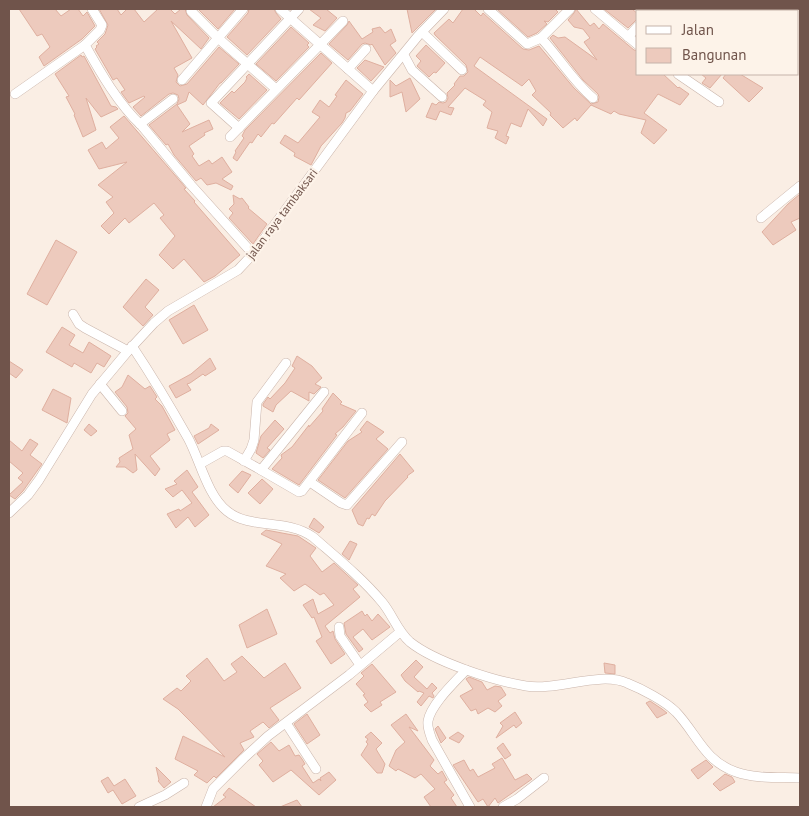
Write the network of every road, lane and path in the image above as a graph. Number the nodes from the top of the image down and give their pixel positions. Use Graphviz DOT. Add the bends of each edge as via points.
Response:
graph roads {
  1 [pos="92,9"];
  2 [pos="243,9"];
  3 [pos="280,9"];
  4 [pos="299,9"];
  5 [pos="444,9"];
  6 [pos="488,9"];
  7 [pos="570,9"];
  8 [pos="595,9"];
  9 [pos="191,12"];
  10 [pos="433,13"];
  11 [pos="290,19"];
  12 [pos="343,21"];
  13 [pos="636,28"];
  14 [pos="422,32"];
  15 [pos="628,37"];
  16 [pos="218,38"];
  17 [pos="541,38"];
  18 [pos="636,43"];
  19 [pos="320,44"];
  20 [pos="85,45"];
  21 [pos="366,49"];
  22 [pos="404,55"];
  23 [pos="248,63"];
  24 [pos="348,69"];
  25 [pos="462,70"];
  26 [pos="679,75"];
  27 [pos="182,80"];
  28 [pos="276,89"];
  29 [pos="373,91"];
  30 [pos="15,94"];
  31 [pos="442,97"];
  32 [pos="173,98"];
  33 [pos="593,98"];
  34 [pos="719,102"];
  35 [pos="140,124"];
  36 [pos="239,128"];
  37 [pos="230,137"];
  38 [pos="800,186"];
  39 [pos="760,218"];
  40 [pos="253,254"];
  41 [pos="73,314"];
  42 [pos="130,349"];
  43 [pos="286,363"];
  44 [pos="100,384"];
  45 [pos="324,392"];
  46 [pos="122,411"];
  47 [pos="362,413"];
  48 [pos="402,442"];
  49 [pos="244,461"];
  50 [pos="200,464"];
  51 [pos="261,470"];
  52 [pos="310,482"];
  53 [pos="9,513"];
  54 [pos="339,627"];
  55 [pos="400,632"];
  56 [pos="360,665"];
  57 [pos="466,670"];
  58 [pos="286,723"];
  59 [pos="316,769"];
  60 [pos="544,778"];
  61 [pos="800,778"];
  62 [pos="184,783"];
  63 [pos="139,807"];
  64 [pos="206,807"];
  65 [pos="470,807"];
  66 [pos="503,807"];
  1 -- 20 [label="street" via="102,25"];
  2 -- 16 [label="street"];
  3 -- 11 [label="street"];
  4 -- 11 [label="street"];
  5 -- 10 [label="street, jalan raya tambaksari"];
  6 -- 17 [label="street" via="528,44"];
  7 -- 17 [label="street"];
  8 -- 15 [label="street"];
  9 -- 16 [label="street"];
  10 -- 14 [label="street, jalan raya tambaksari"];
  11 -- 19 [label="street"];
  11 -- 23 [label="street"];
  12 -- 19 [label="street"];
  13 -- 15 [label="street"];
  14 -- 22 [label="street, jalan raya tambaksari"];
  14 -- 25 [label="street"];
  15 -- 18 [label="street"];
  16 -- 23 [label="street"];
  16 -- 27 [label="street"];
  17 -- 33 [label="street" via="579,86"];
  19 -- 24 [label="street"];
  19 -- 28 [label="street"];
  20 -- 30 [label="street"];
  20 -- 35 [label="street" via="104,78"];
  21 -- 24 [label="street"];
  22 -- 29 [label="street, jalan raya tambaksari"];
  22 -- 31 [label="street" via="412,70"];
  23 -- 28 [label="street"];
  23 -- 36 [label="street" via="211,103"];
  24 -- 29 [label="street"];
  26 -- 34 [label="street"];
  28 -- 36 [label="street"];
  29 -- 40 [label="street, jalan raya tambaksari"];
  32 -- 35 [label="street"];
  35 -- 40 [label="street"];
  36 -- 37 [label="street"];
  38 -- 39 [label="street"];
  40 -- 42 [label="street, jalan raya tambaksari" via="225,279 168,310"];
  41 -- 42 [label="street" via="85,328"];
  42 -- 44 [label="street, jalan raya tambaksari"];
  42 -- 50 [label="street" via="164,393"];
  43 -- 49 [label="street" via="257,402 254,440"];
  44 -- 46 [label="street"];
  44 -- 53 [label="street, jalan raya tambaksari" via="39,480"];
  45 -- 51 [label="street"];
  47 -- 52 [label="street"];
  48 -- 52 [label="street" via="347,505"];
  49 -- 50 [label="street" via="223,451"];
  49 -- 51 [label="street"];
  50 -- 55 [label="street" via="211,492 227,511 246,521 305,531 363,581 384,604"];
  51 -- 52 [label="street" via="299,492"];
  54 -- 56 [label="street" via="340,636"];
  55 -- 56 [label="street"];
  55 -- 57 [label="street" via="419,648"];
  56 -- 58 [label="street"];
  57 -- 61 [label="street" via="538,688 598,680 623,681 670,706 703,749 721,765 752,775"];
  57 -- 65 [label="street" via="431,712 428,729"];
  58 -- 59 [label="street"];
  58 -- 64 [label="street" via="244,758 213,790"];
  60 -- 66 [label="street"];
  62 -- 63 [label="street"];
}
